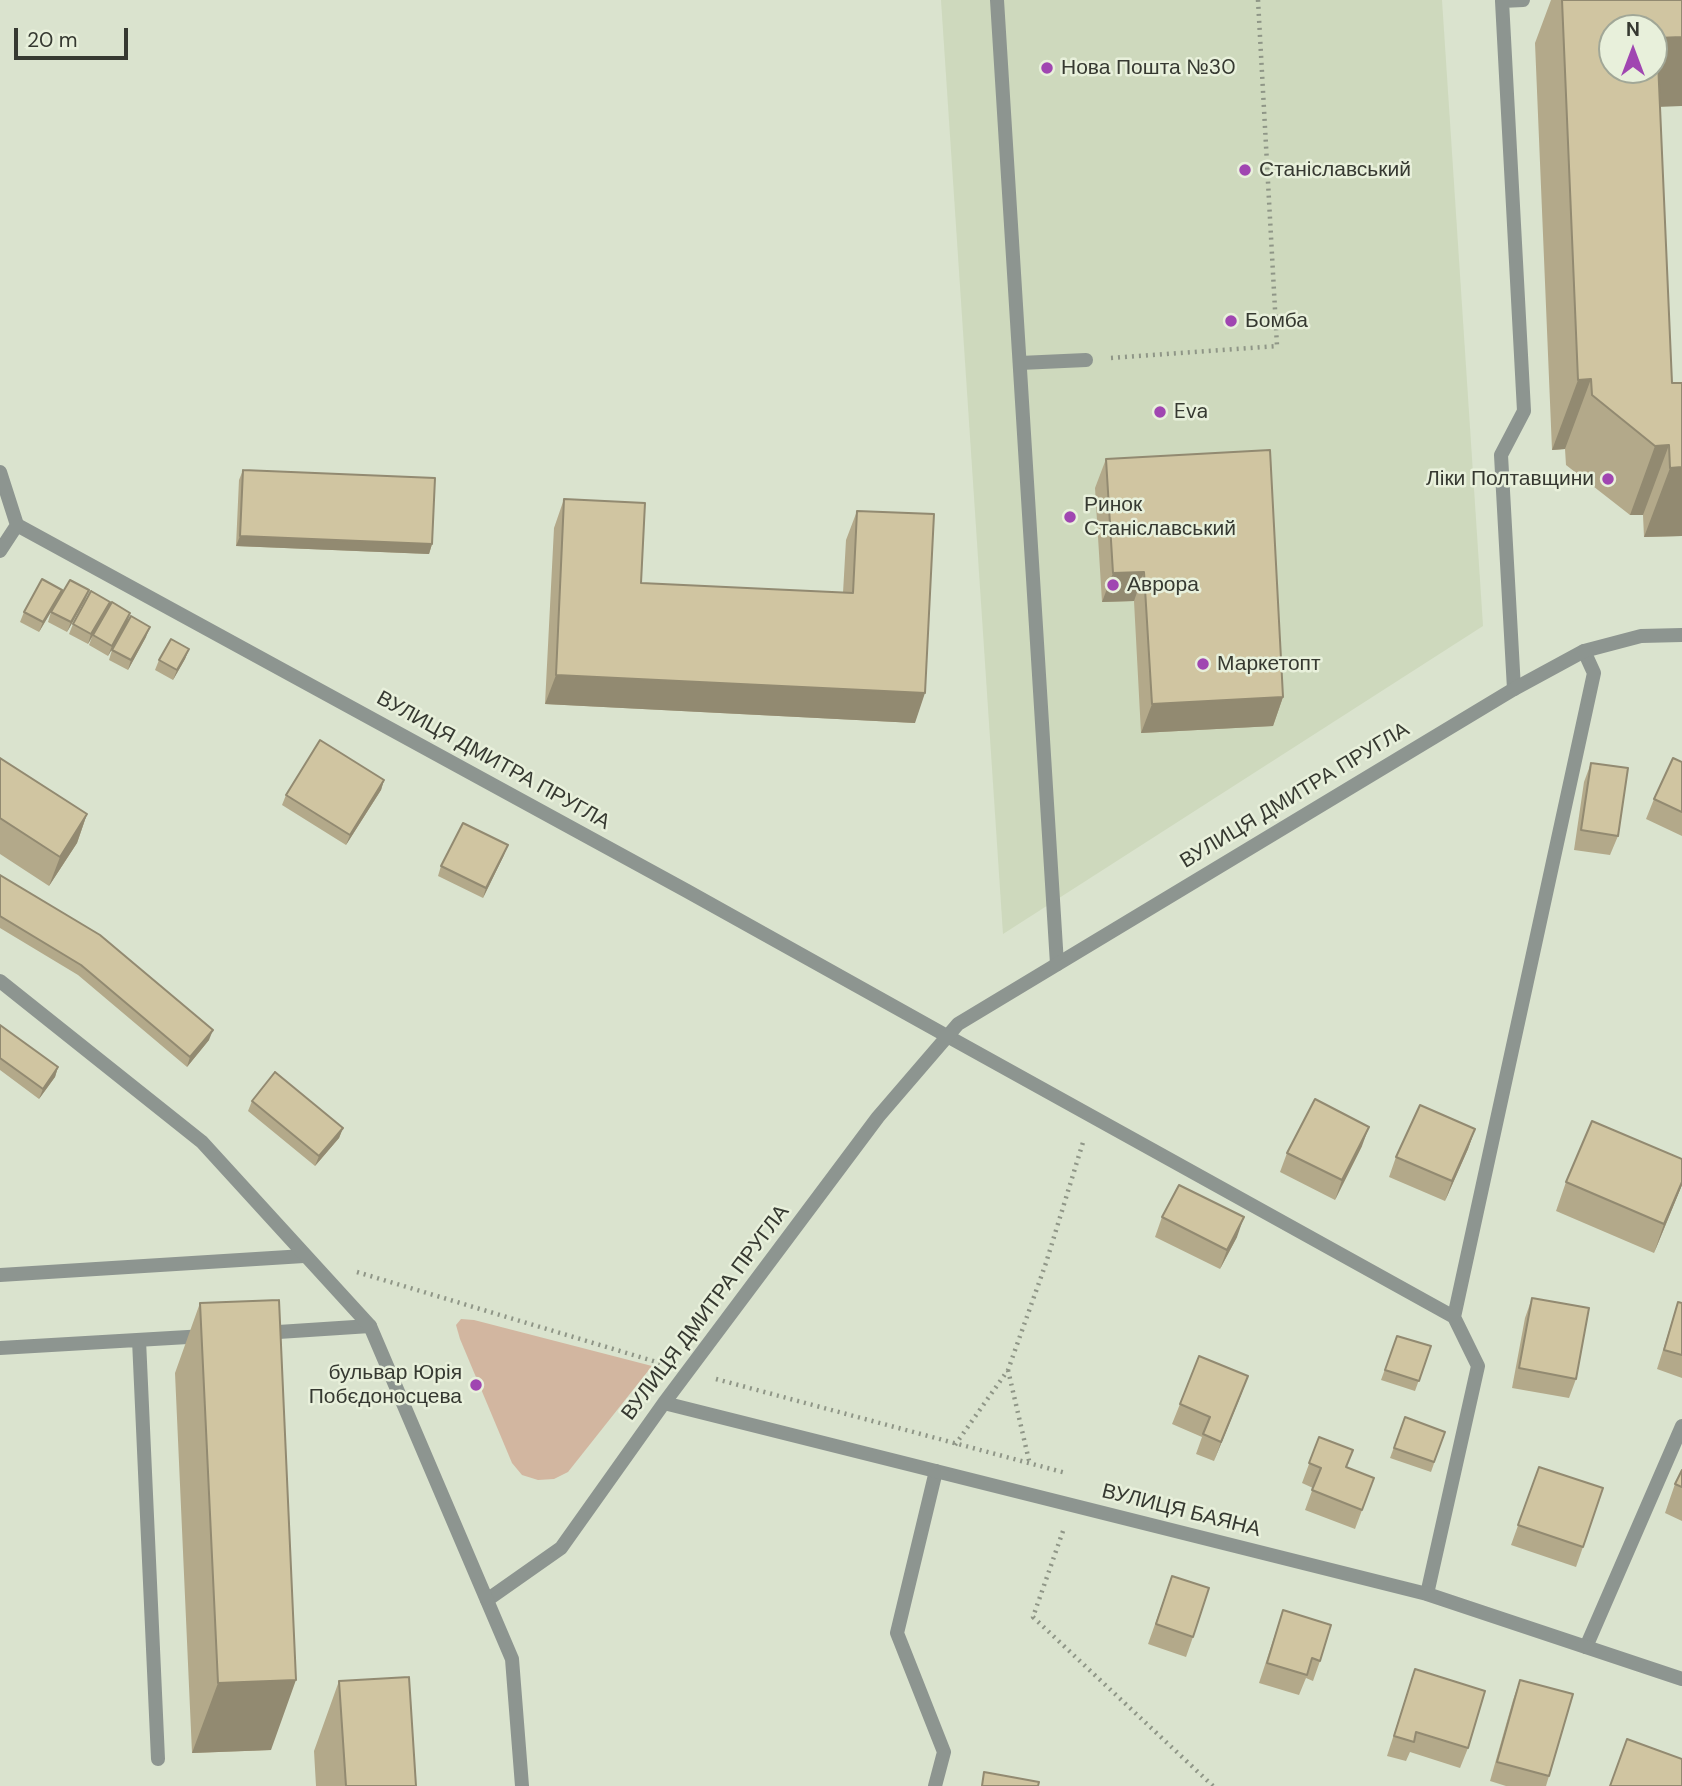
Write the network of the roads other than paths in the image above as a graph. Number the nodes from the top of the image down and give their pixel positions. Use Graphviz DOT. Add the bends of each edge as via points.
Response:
graph roads {
  1 [pos="997,0"];
  2 [pos="1523,0"];
  3 [pos="1086,360"];
  4 [pos="1020,363"];
  5 [pos="0,472"];
  6 [pos="17,525"];
  7 [pos="0,551"];
  8 [pos="1682,635"];
  9 [pos="1584,651"];
  10 [pos="1514,689"];
  11 [pos="1057,964"];
  12 [pos="0,981"];
  13 [pos="947,1036"];
  14 [pos="304,1256"];
  15 [pos="0,1275"];
  16 [pos="1454,1317"];
  17 [pos="370,1326"];
  18 [pos="244,1334"];
  19 [pos="218,1335"];
  20 [pos="139,1340"];
  21 [pos="0,1348"];
  22 [pos="664,1403"];
  23 [pos="1682,1426"];
  24 [pos="936,1471"];
  25 [pos="1427,1594"];
  26 [pos="487,1600"];
  27 [pos="1586,1647"];
  28 [pos="1682,1679"];
  29 [pos="158,1759"];
  30 [pos="522,1786"];
  31 [pos="935,1786"];
  1 -- 4 [label="street"];
  2 -- 10 [label="street" via="1502,1 1524,411 1501,455"];
  3 -- 4 [label="street"];
  4 -- 11 [label="street"];
  5 -- 6 [label="street"];
  6 -- 7 [label="street"];
  6 -- 13 [label="street, ВУЛИЦЯ ДМИТРА ПРУГЛА"];
  8 -- 9 [label="street, ВУЛИЦЯ ДМИТРА ПРУГЛА" via="1641,636"];
  9 -- 10 [label="street, ВУЛИЦЯ ДМИТРА ПРУГЛА"];
  9 -- 16 [label="street" via="1594,673"];
  10 -- 11 [label="street, ВУЛИЦЯ ДМИТРА ПРУГЛА"];
  11 -- 13 [label="street, ВУЛИЦЯ ДМИТРА ПРУГЛА" via="958,1024"];
  12 -- 14 [label="street" via="202,1142"];
  13 -- 16 [label="street"];
  13 -- 22 [label="street, ВУЛИЦЯ ДМИТРА ПРУГЛА" via="878,1117"];
  14 -- 15 [label="street"];
  14 -- 17 [label="street"];
  16 -- 25 [label="street" via="1478,1366"];
  17 -- 18 [label="street"];
  17 -- 26 [label="street"];
  19 -- 20 [label="street"];
  20 -- 21 [label="street"];
  20 -- 29 [label="street"];
  22 -- 24 [label="street, ВУЛИЦЯ БАЯНА"];
  22 -- 26 [label="street, ВУЛИЦЯ ДМИТРА ПРУГЛА" via="561,1548"];
  23 -- 27 [label="street"];
  24 -- 25 [label="street, ВУЛИЦЯ БАЯНА"];
  24 -- 31 [label="street" via="897,1633 944,1752"];
  25 -- 27 [label="street, ВУЛИЦЯ БАЯНА"];
  26 -- 30 [label="street" via="512,1659"];
  27 -- 28 [label="street, ВУЛИЦЯ БАЯНА"];
}
